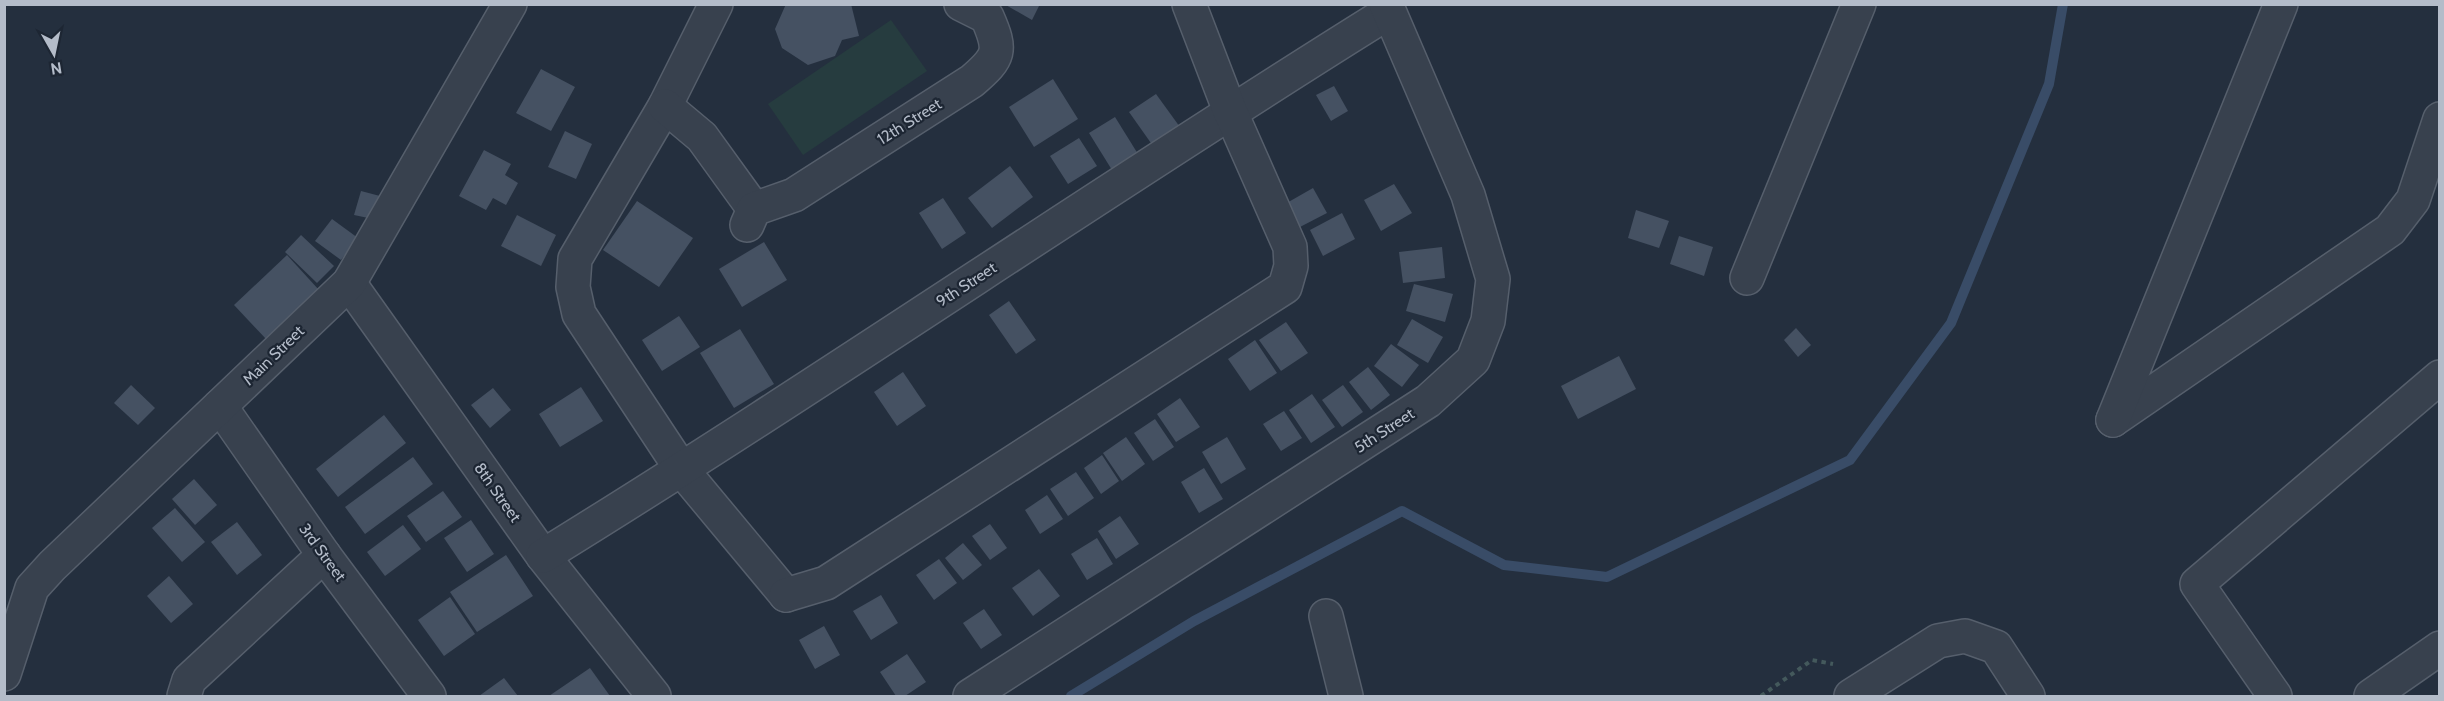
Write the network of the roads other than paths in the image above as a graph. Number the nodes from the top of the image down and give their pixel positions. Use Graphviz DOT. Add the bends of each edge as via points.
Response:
graph roads {
  1 [pos="510,4"];
  2 [pos="716,4"];
  3 [pos="961,4"];
  4 [pos="1189,4"];
  5 [pos="1859,4"];
  6 [pos="2281,4"];
  7 [pos="1388,8"];
  8 [pos="665,106"];
  9 [pos="1230,111"];
  10 [pos="2439,119"];
  11 [pos="1747,278"];
  12 [pos="349,283"];
  13 [pos="2439,377"];
  14 [pos="220,406"];
  15 [pos="682,470"];
  16 [pos="324,555"];
  17 [pos="543,556"];
  18 [pos="1326,616"];
  19 [pos="2439,648"];
  20 [pos="4,674"];
  21 [pos="1857,693"];
  22 [pos="426,695"];
  23 [pos="184,696"];
  24 [pos="654,696"];
  25 [pos="970,696"];
  26 [pos="1346,696"];
  27 [pos="2028,696"];
  28 [pos="2275,696"];
  29 [pos="2371,696"];
  1 -- 12 [label="street, Main Street"];
  2 -- 8 [label="street"];
  3 -- 8 [label="street, 12th Street" via="987,17 998,42 992,63 972,81 794,195 751,217 702,136"];
  4 -- 9 [label="street"];
  5 -- 11 [label="street"];
  6 -- 10 [label="street" via="2113,420 2390,230 2413,200"];
  7 -- 9 [label="street, 9th Street"];
  7 -- 25 [label="street, 5th Street" via="1468,195 1493,279 1488,321 1473,360 1428,401"];
  8 -- 15 [label="street" via="575,259 573,287 579,314"];
  9 -- 15 [label="street, 9th Street"];
  9 -- 15 [label="street" via="1290,247 1292,266 1285,287 826,583 784,603"];
  12 -- 14 [label="street, Main Street"];
  12 -- 17 [label="street, 8th Street"];
  13 -- 28 [label="street" via="2196,584"];
  14 -- 16 [label="street, 3rd Street"];
  14 -- 20 [label="street, Main Street" via="32,588"];
  15 -- 17 [label="street, 9th Street"];
  16 -- 22 [label="street, 3rd Street"];
  16 -- 23 [label="street" via="189,680"];
  17 -- 24 [label="street, 8th Street"];
  18 -- 26 [label="street"];
  19 -- 29 [label="street"];
  21 -- 27 [label="street" via="1938,641 1965,636 1996,648"];
}
